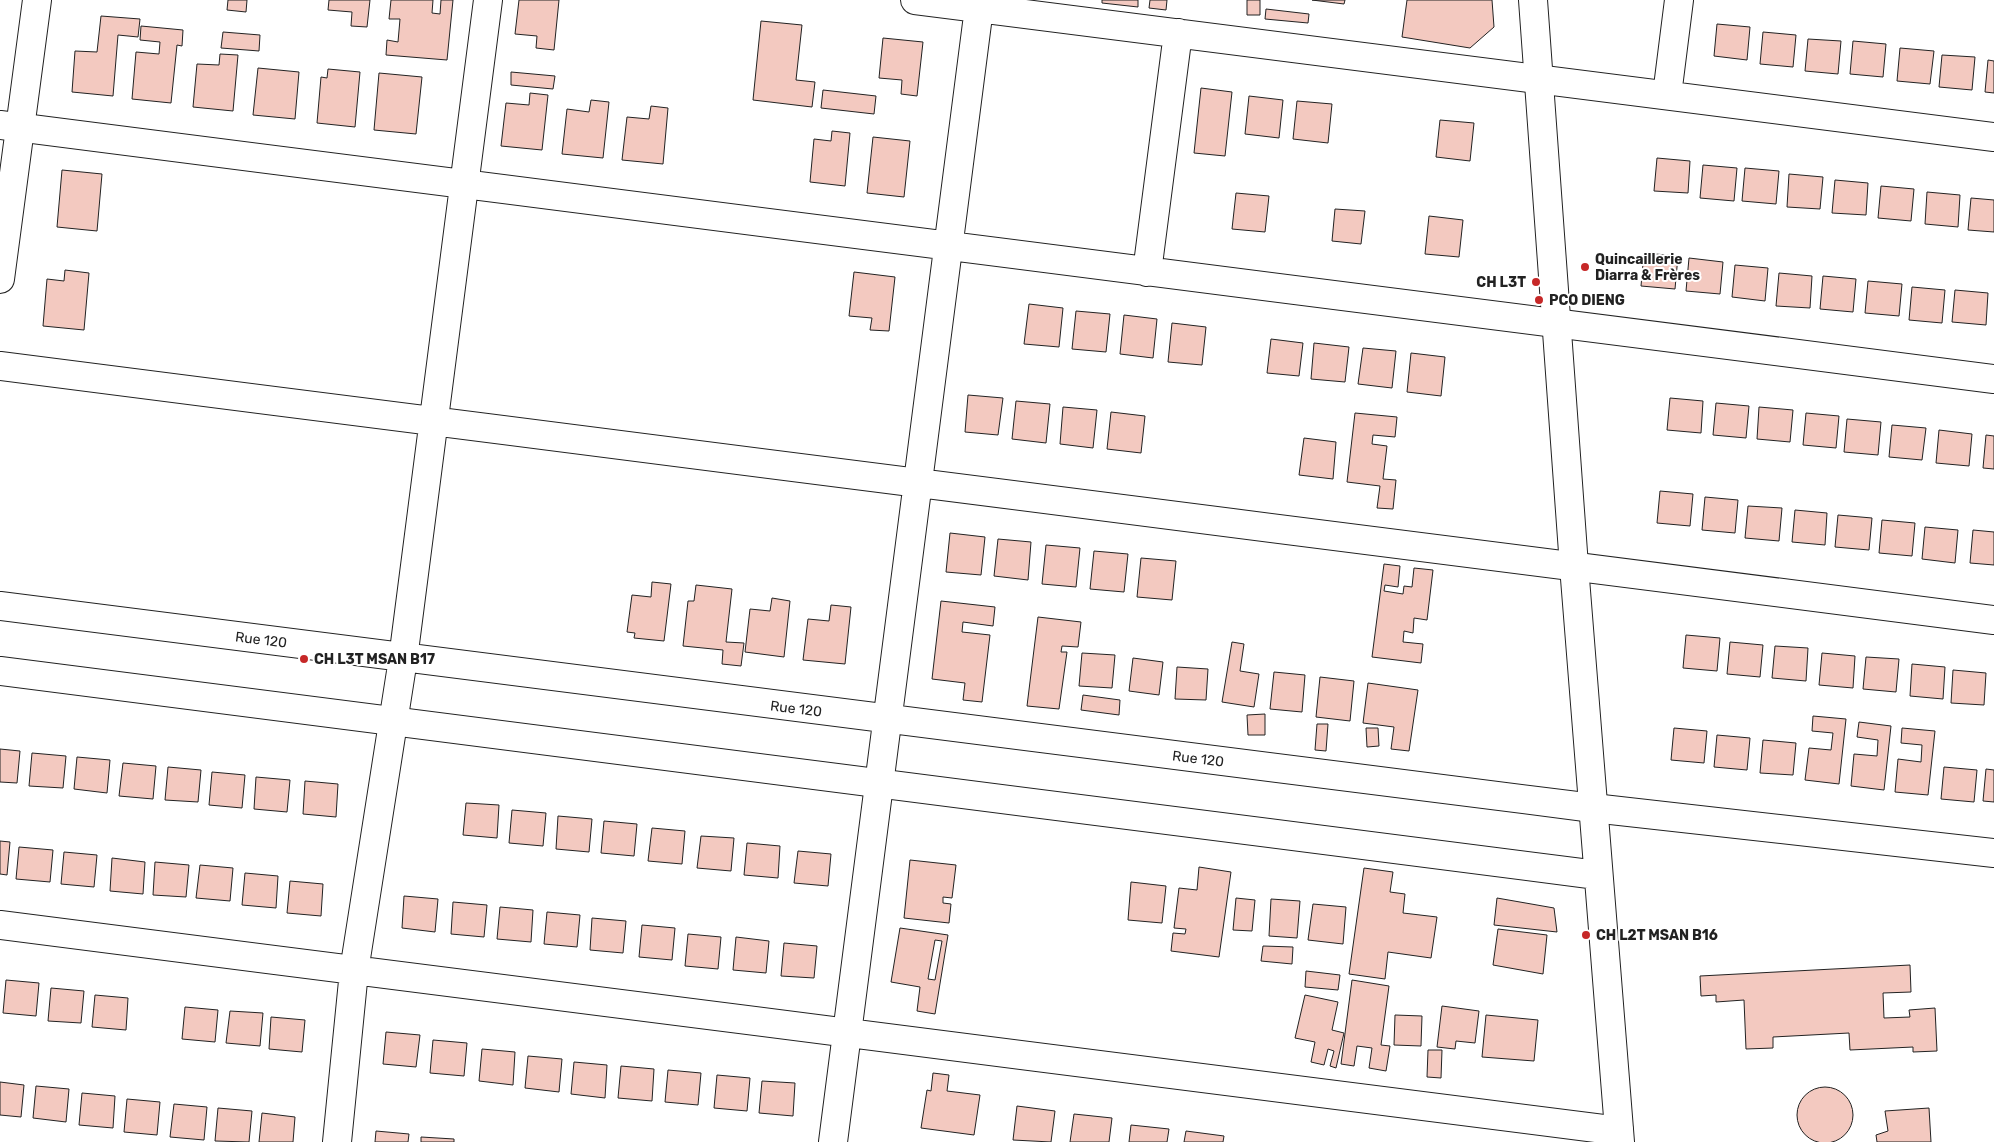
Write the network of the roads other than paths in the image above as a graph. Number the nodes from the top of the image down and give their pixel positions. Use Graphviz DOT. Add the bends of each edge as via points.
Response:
graph roads {
  1 [pos="37,0"];
  2 [pos="488,0"];
  3 [pos="915,0"];
  4 [pos="1533,0"];
  5 [pos="1679,0"];
  6 [pos="980,4"];
  7 [pos="1178,33"];
  8 [pos="1539,78"];
  9 [pos="1667,95"];
  10 [pos="10,126"];
  11 [pos="1994,137"];
  12 [pos="464,185"];
  13 [pos="948,247"];
  14 [pos="1147,272"];
  15 [pos="0,279"];
  16 [pos="1556,323"];
  17 [pos="0,366"];
  18 [pos="1994,379"];
  19 [pos="432,422"];
  20 [pos="917,484"];
  21 [pos="1574,566"];
  22 [pos="0,606"];
  23 [pos="1994,620"];
  24 [pos="403,659"];
  25 [pos="0,671"];
  26 [pos="888,720"];
  27 [pos="392,722"];
  28 [pos="880,784"];
  29 [pos="1593,808"];
  30 [pos="1994,853"];
  31 [pos="1597,875"];
  32 [pos="0,925"];
  33 [pos="354,971"];
  34 [pos="847,1034"];
  35 [pos="1620,1137"];
  36 [pos="337,1142"];
  37 [pos="833,1142"];
  1 -- 10 [label="street"];
  2 -- 12 [label="street"];
  3 -- 6 [label="street"];
  4 -- 8 [label="street"];
  5 -- 9 [label="street"];
  6 -- 7 [label="street"];
  6 -- 13 [label="street"];
  7 -- 8 [label="street"];
  7 -- 14 [label="street"];
  8 -- 9 [label="street"];
  8 -- 16 [label="street"];
  9 -- 11 [label="street"];
  10 -- 12 [label="street"];
  10 -- 15 [label="street"];
  12 -- 13 [label="street"];
  12 -- 19 [label="street"];
  13 -- 14 [label="street"];
  13 -- 20 [label="street"];
  14 -- 16 [label="street"];
  16 -- 18 [label="street"];
  16 -- 21 [label="street"];
  17 -- 19 [label="street"];
  19 -- 20 [label="street"];
  19 -- 24 [label="street"];
  20 -- 21 [label="street"];
  20 -- 26 [label="street"];
  21 -- 23 [label="street"];
  21 -- 29 [label="street"];
  22 -- 24 [label="street, Rue 120"];
  24 -- 26 [label="street, Rue 120"];
  24 -- 27 [label="street"];
  25 -- 27 [label="street"];
  26 -- 28 [label="street"];
  26 -- 29 [label="street, Rue 120"];
  27 -- 28 [label="street"];
  27 -- 33 [label="street"];
  28 -- 31 [label="street"];
  28 -- 34 [label="street"];
  29 -- 30 [label="street, Rue 120"];
  29 -- 31 [label="street"];
  31 -- 35 [label="street"];
  32 -- 33 [label="street"];
  33 -- 34 [label="street"];
  33 -- 36 [label="street"];
  34 -- 35 [label="street"];
  34 -- 37 [label="street"];
}
